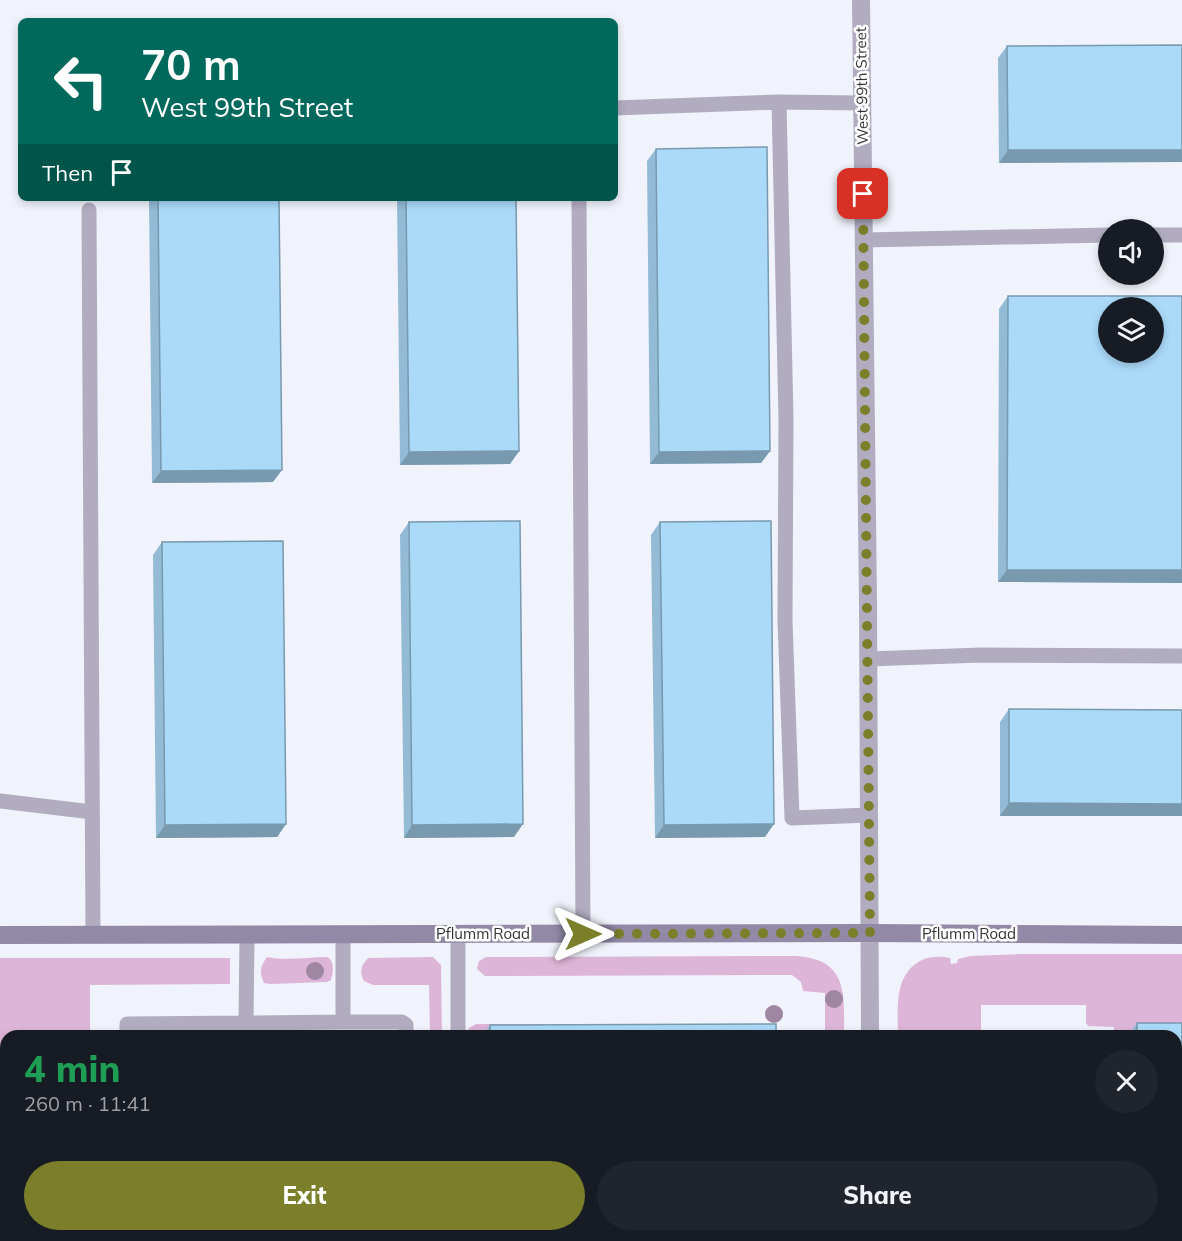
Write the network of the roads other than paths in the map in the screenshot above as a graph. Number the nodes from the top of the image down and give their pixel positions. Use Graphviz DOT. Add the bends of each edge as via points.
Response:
graph roads {
  1 [pos="861,0"];
  2 [pos="779,102"];
  3 [pos="862,103"];
  4 [pos="618,108"];
  5 [pos="579,201"];
  6 [pos="88,210"];
  7 [pos="1098,235"];
  8 [pos="1164,235"];
  9 [pos="1182,235"];
  10 [pos="864,240"];
  11 [pos="1182,656"];
  12 [pos="868,659"];
  13 [pos="0,801"];
  14 [pos="92,812"];
  15 [pos="869,814"];
  16 [pos="870,933"];
  17 [pos="343,934"];
  18 [pos="458,934"];
  19 [pos="583,934"];
  20 [pos="0,935"];
  21 [pos="93,935"];
  22 [pos="247,935"];
  23 [pos="1182,935"];
  24 [pos="343,1022"];
  25 [pos="246,1023"];
  26 [pos="127,1030"];
  27 [pos="196,1030"];
  28 [pos="406,1030"];
  29 [pos="458,1030"];
  30 [pos="870,1030"];
  1 -- 3 [label="street, West 99th Street"];
  2 -- 3 [label="lane"];
  2 -- 4 [label="lane"];
  2 -- 15 [label="lane" via="792,818"];
  3 -- 10 [label="street, West 99th Street"];
  5 -- 19 [label="lane"];
  6 -- 14 [label="lane"];
  7 -- 10 [label="lane"];
  8 -- 9 [label="lane"];
  10 -- 12 [label="street, West 99th Street"];
  11 -- 12 [label="lane"];
  12 -- 15 [label="street, West 99th Street"];
  13 -- 14 [label="lane"];
  14 -- 21 [label="lane"];
  15 -- 16 [label="street, West 99th Street"];
  16 -- 19 [label="main road, Pflumm Road"];
  16 -- 23 [label="main road, Pflumm Road"];
  16 -- 30 [label="street, West 99th Street"];
  17 -- 18 [label="main road, Pflumm Road"];
  17 -- 22 [label="main road, Pflumm Road"];
  17 -- 24 [label="lane"];
  18 -- 19 [label="main road, Pflumm Road"];
  18 -- 29 [label="lane"];
  20 -- 21 [label="main road, Pflumm Road"];
  21 -- 22 [label="main road, Pflumm Road"];
  22 -- 25 [label="lane"];
  24 -- 25 [label="lane"];
  24 -- 28 [label="lane" via="402,1023"];
  25 -- 27 [label="lane"];
  26 -- 27 [label="lane" via="127,1024"];
}
